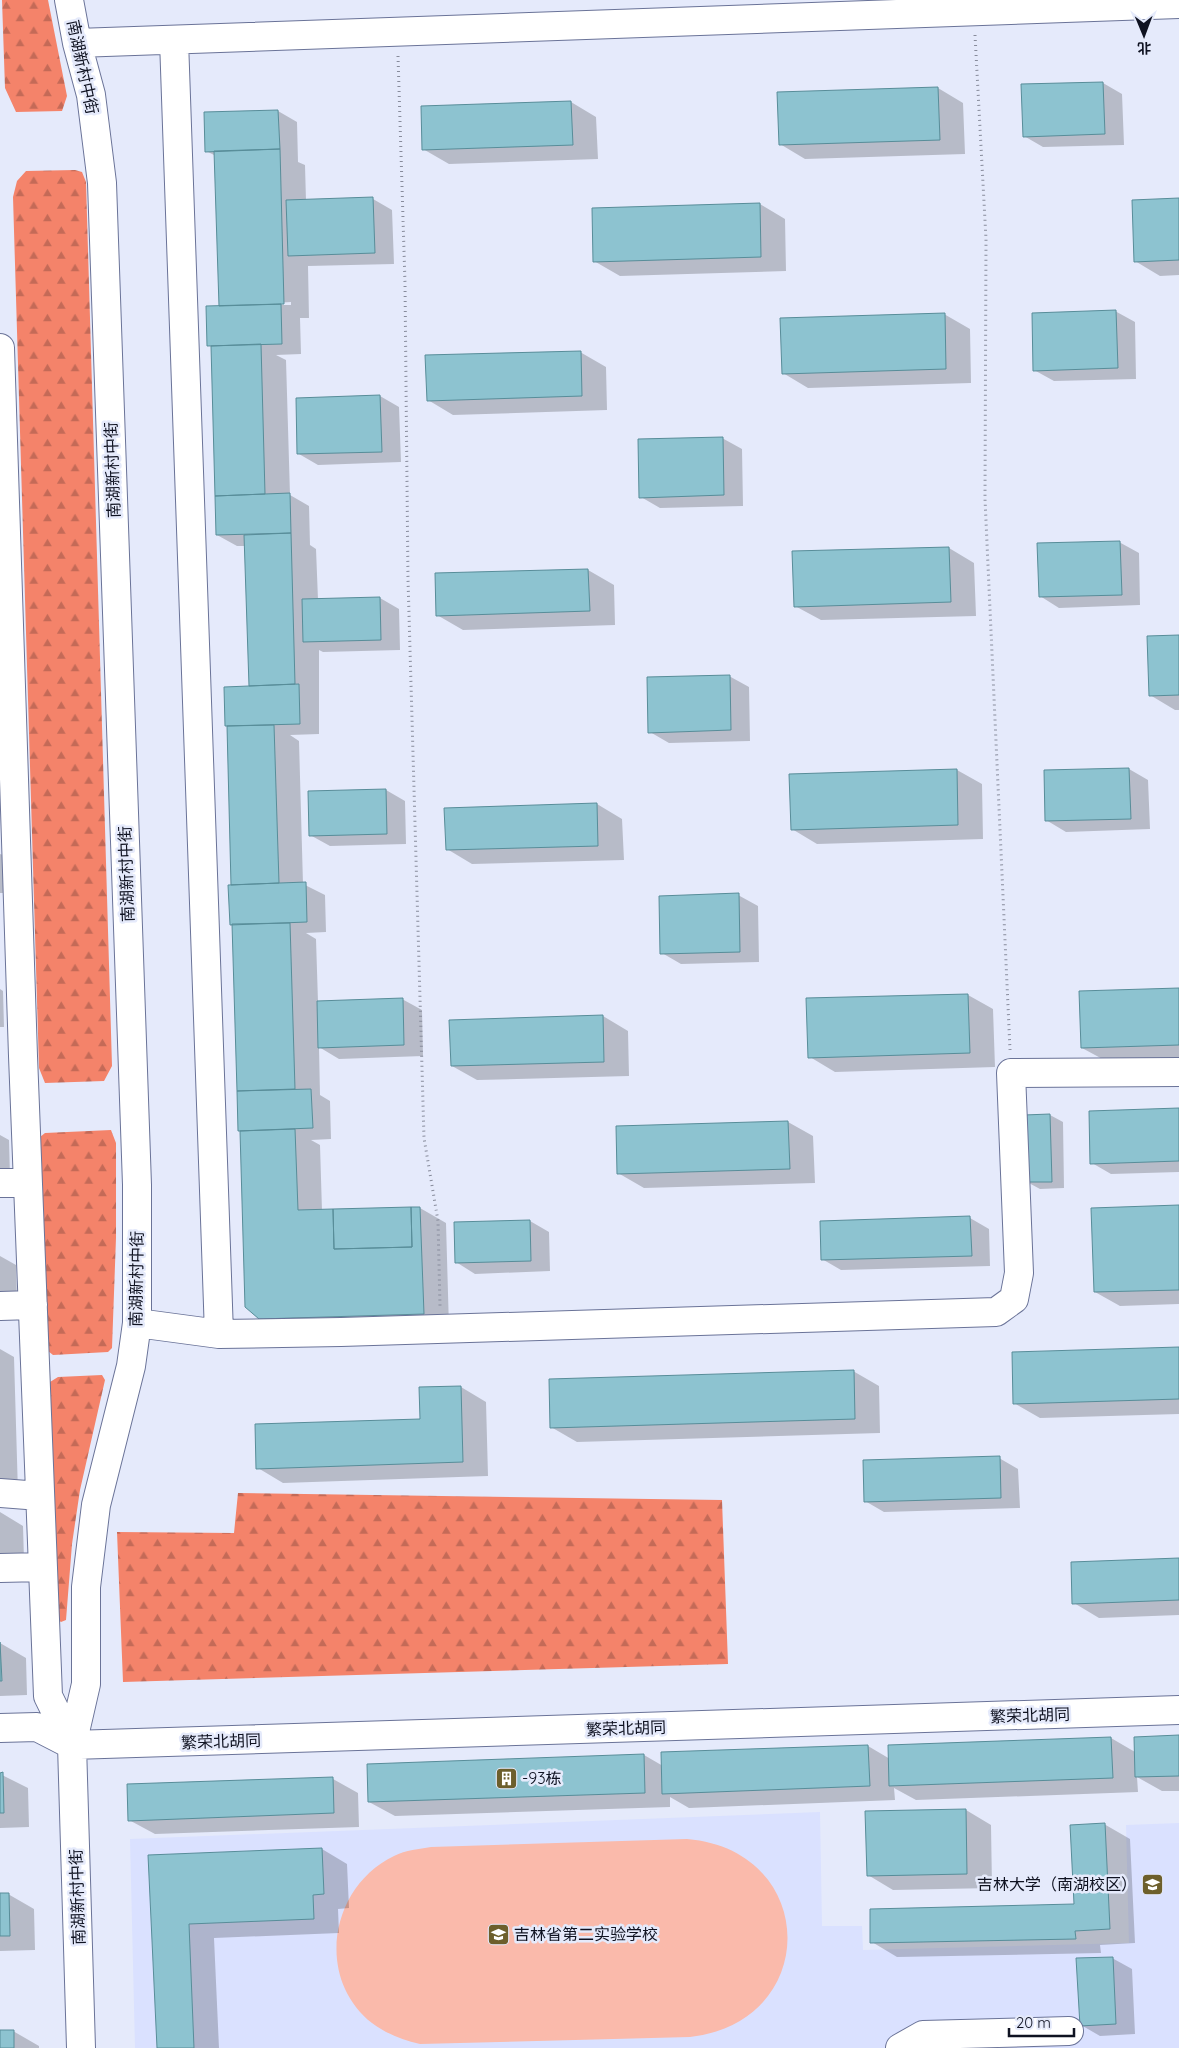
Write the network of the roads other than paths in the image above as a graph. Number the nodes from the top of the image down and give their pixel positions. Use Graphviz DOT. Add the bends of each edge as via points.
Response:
graph roads {
  1 [pos="69,0"];
  2 [pos="1179,4"];
  3 [pos="966,8"];
  4 [pos="174,40"];
  5 [pos="77,43"];
  6 [pos="0,348"];
  7 [pos="0,366"];
  8 [pos="5,668"];
  9 [pos="7,788"];
  10 [pos="9,921"];
  11 [pos="12,1056"];
  12 [pos="1179,1072"];
  13 [pos="28,1183"];
  14 [pos="0,1184"];
  15 [pos="33,1305"];
  16 [pos="0,1306"];
  17 [pos="137,1323"];
  18 [pos="219,1334"];
  19 [pos="0,1493"];
  20 [pos="40,1496"];
  21 [pos="43,1567"];
  22 [pos="0,1568"];
  23 [pos="1179,1710"];
  24 [pos="0,1728"];
  25 [pos="72,1745"];
  26 [pos="1069,2032"];
  27 [pos="81,2048"];
  28 [pos="900,2048"];
  1 -- 5 [label="street, 南湖新村中街"];
  2 -- 3 [label="street"];
  3 -- 4 [label="street"];
  4 -- 5 [label="street"];
  4 -- 18 [label="street"];
  5 -- 17 [label="street, 南湖新村中街" via="91,95 102,183 136,1185"];
  6 -- 7 [label="street, 南湖新村中街"];
  7 -- 8 [label="street, 南湖新村中街"];
  8 -- 9 [label="street, 南湖新村中街"];
  9 -- 10 [label="street, 南湖新村中街"];
  10 -- 11 [label="street, 南湖新村中街"];
  11 -- 13 [label="street, 南湖新村中街"];
  12 -- 18 [label="street" via="1011,1073 1019,1273 1014,1299 996,1312"];
  13 -- 14 [label="street"];
  13 -- 15 [label="street, 南湖新村中街"];
  15 -- 16 [label="street"];
  15 -- 20 [label="street, 南湖新村中街"];
  17 -- 18 [label="street"];
  17 -- 25 [label="street, 南湖新村中街" via="131,1366 96,1505 86,1587 86,1684"];
  19 -- 20 [label="street"];
  20 -- 21 [label="street, 南湖新村中街"];
  21 -- 22 [label="street"];
  21 -- 25 [label="street, 南湖新村中街" via="48,1696"];
  23 -- 25 [label="street, 繁荣北胡同"];
  24 -- 25 [label="street" via="37,1727"];
  25 -- 27 [label="street, 南湖新村中街"];
  26 -- 28 [label="street" via="923,2035"];
}
